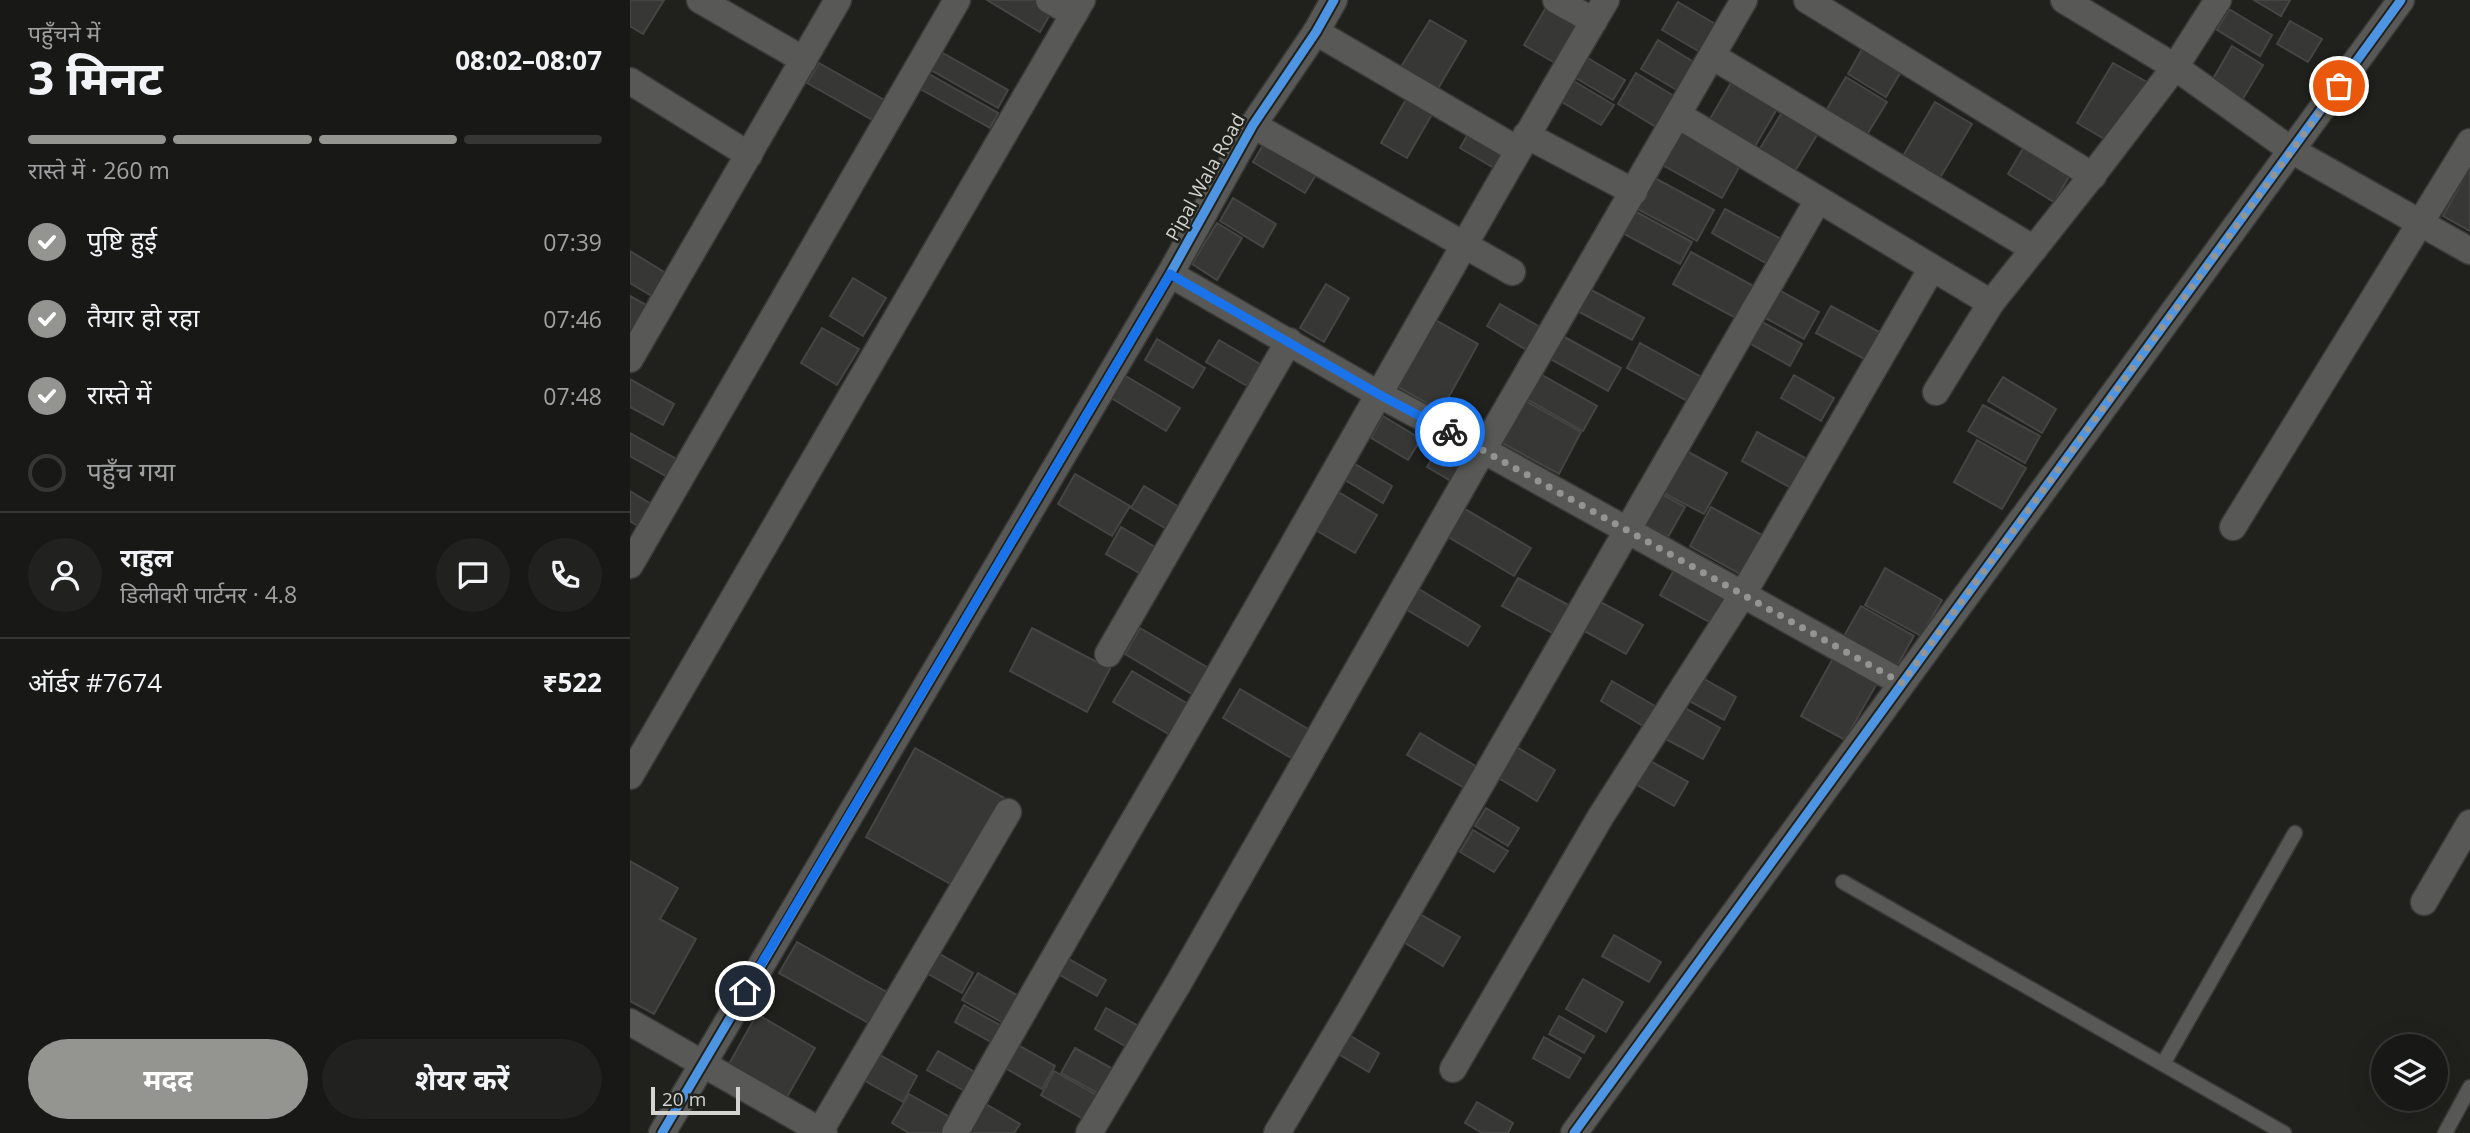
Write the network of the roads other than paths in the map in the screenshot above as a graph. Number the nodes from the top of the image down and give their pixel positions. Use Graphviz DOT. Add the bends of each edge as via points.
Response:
graph roads {
  1 [pos="700,0"];
  2 [pos="838,0"];
  3 [pos="957,0"];
  4 [pos="1049,0"];
  5 [pos="1335,0"];
  6 [pos="1556,0"];
  7 [pos="1744,0"];
  8 [pos="1807,0"];
  9 [pos="2064,0"];
  10 [pos="2218,0"];
  11 [pos="2401,0"];
  12 [pos="1078,7"];
  13 [pos="1600,10"];
  14 [pos="1316,32"];
  15 [pos="1712,56"];
  16 [pos="804,60"];
  17 [pos="2175,66"];
  18 [pos="630,81"];
  19 [pos="1678,116"];
  20 [pos="1253,125"];
  21 [pos="2470,142"];
  22 [pos="1522,143"];
  23 [pos="2291,150"];
  24 [pos="750,155"];
  25 [pos="2093,176"];
  26 [pos="1634,192"];
  27 [pos="1818,200"];
  28 [pos="2419,223"];
  29 [pos="1465,245"];
  30 [pos="2034,249"];
  31 [pos="2470,251"];
  32 [pos="1932,268"];
  33 [pos="1512,272"];
  34 [pos="1170,274"];
  35 [pos="1991,303"];
  36 [pos="1289,341"];
  37 [pos="630,359"];
  38 [pos="1936,392"];
  39 [pos="1380,395"];
  40 [pos="1483,450"];
  41 [pos="2233,527"];
  42 [pos="1628,530"];
  43 [pos="630,565"];
  44 [pos="1742,594"];
  45 [pos="1108,654"];
  46 [pos="1902,683"];
  47 [pos="630,776"];
  48 [pos="1008,812"];
  49 [pos="2470,823"];
  50 [pos="2295,833"];
  51 [pos="1843,882"];
  52 [pos="2424,902"];
  53 [pos="630,1022"];
  54 [pos="702,1063"];
  55 [pos="2163,1064"];
  56 [pos="1453,1069"];
  57 [pos="2470,1087"];
  58 [pos="821,1132"];
  59 [pos="662,1133"];
  60 [pos="955,1133"];
  61 [pos="1089,1133"];
  62 [pos="1277,1133"];
  63 [pos="1574,1133"];
  64 [pos="2284,1133"];
  65 [pos="2445,1133"];
  1 -- 16 [label="street"];
  2 -- 16 [label="street"];
  3 -- 43 [label="street"];
  4 -- 12 [label="street"];
  5 -- 14 [label="street, Pipal Wala Road"];
  6 -- 13 [label="street"];
  7 -- 15 [label="street"];
  8 -- 25 [label="street"];
  9 -- 17 [label="street"];
  10 -- 17 [label="street"];
  11 -- 23 [label="street"];
  12 -- 47 [label="street"];
  13 -- 22 [label="street"];
  14 -- 20 [label="street, Pipal Wala Road"];
  14 -- 22 [label="street"];
  15 -- 19 [label="street"];
  15 -- 30 [label="street"];
  16 -- 24 [label="street"];
  17 -- 23 [label="street"];
  17 -- 25 [label="street"];
  18 -- 24 [label="street"];
  19 -- 26 [label="street"];
  19 -- 27 [label="street"];
  20 -- 29 [label="street"];
  20 -- 34 [label="street, Pipal Wala Road"];
  21 -- 28 [label="street"];
  22 -- 26 [label="street"];
  22 -- 29 [label="street"];
  23 -- 28 [label="street"];
  23 -- 46 [label="street"];
  24 -- 37 [label="street"];
  25 -- 30 [label="street"];
  26 -- 40 [label="street"];
  27 -- 32 [label="street"];
  27 -- 42 [label="street"];
  28 -- 31 [label="street"];
  28 -- 41 [label="street"];
  29 -- 33 [label="street"];
  29 -- 39 [label="street"];
  30 -- 35 [label="street"];
  32 -- 35 [label="street"];
  32 -- 44 [label="street"];
  34 -- 36 [label="street"];
  34 -- 54 [label="street, Pipal Wala Road"];
  35 -- 38 [label="street"];
  36 -- 39 [label="street"];
  36 -- 45 [label="street"];
  39 -- 40 [label="street"];
  39 -- 60 [label="street"];
  40 -- 42 [label="street"];
  40 -- 61 [label="street"];
  42 -- 44 [label="street"];
  42 -- 62 [label="street"];
  44 -- 46 [label="street"];
  44 -- 56 [label="street" via="1601,816"];
  46 -- 63 [label="street"];
  48 -- 58 [label="street"];
  49 -- 52 [label="street"];
  50 -- 55 [label="lane"];
  51 -- 55 [label="lane"];
  53 -- 54 [label="street"];
  54 -- 58 [label="street"];
  54 -- 59 [label="street, Pipal Wala Road"];
  55 -- 64 [label="lane"];
  57 -- 65 [label="lane"];
}
